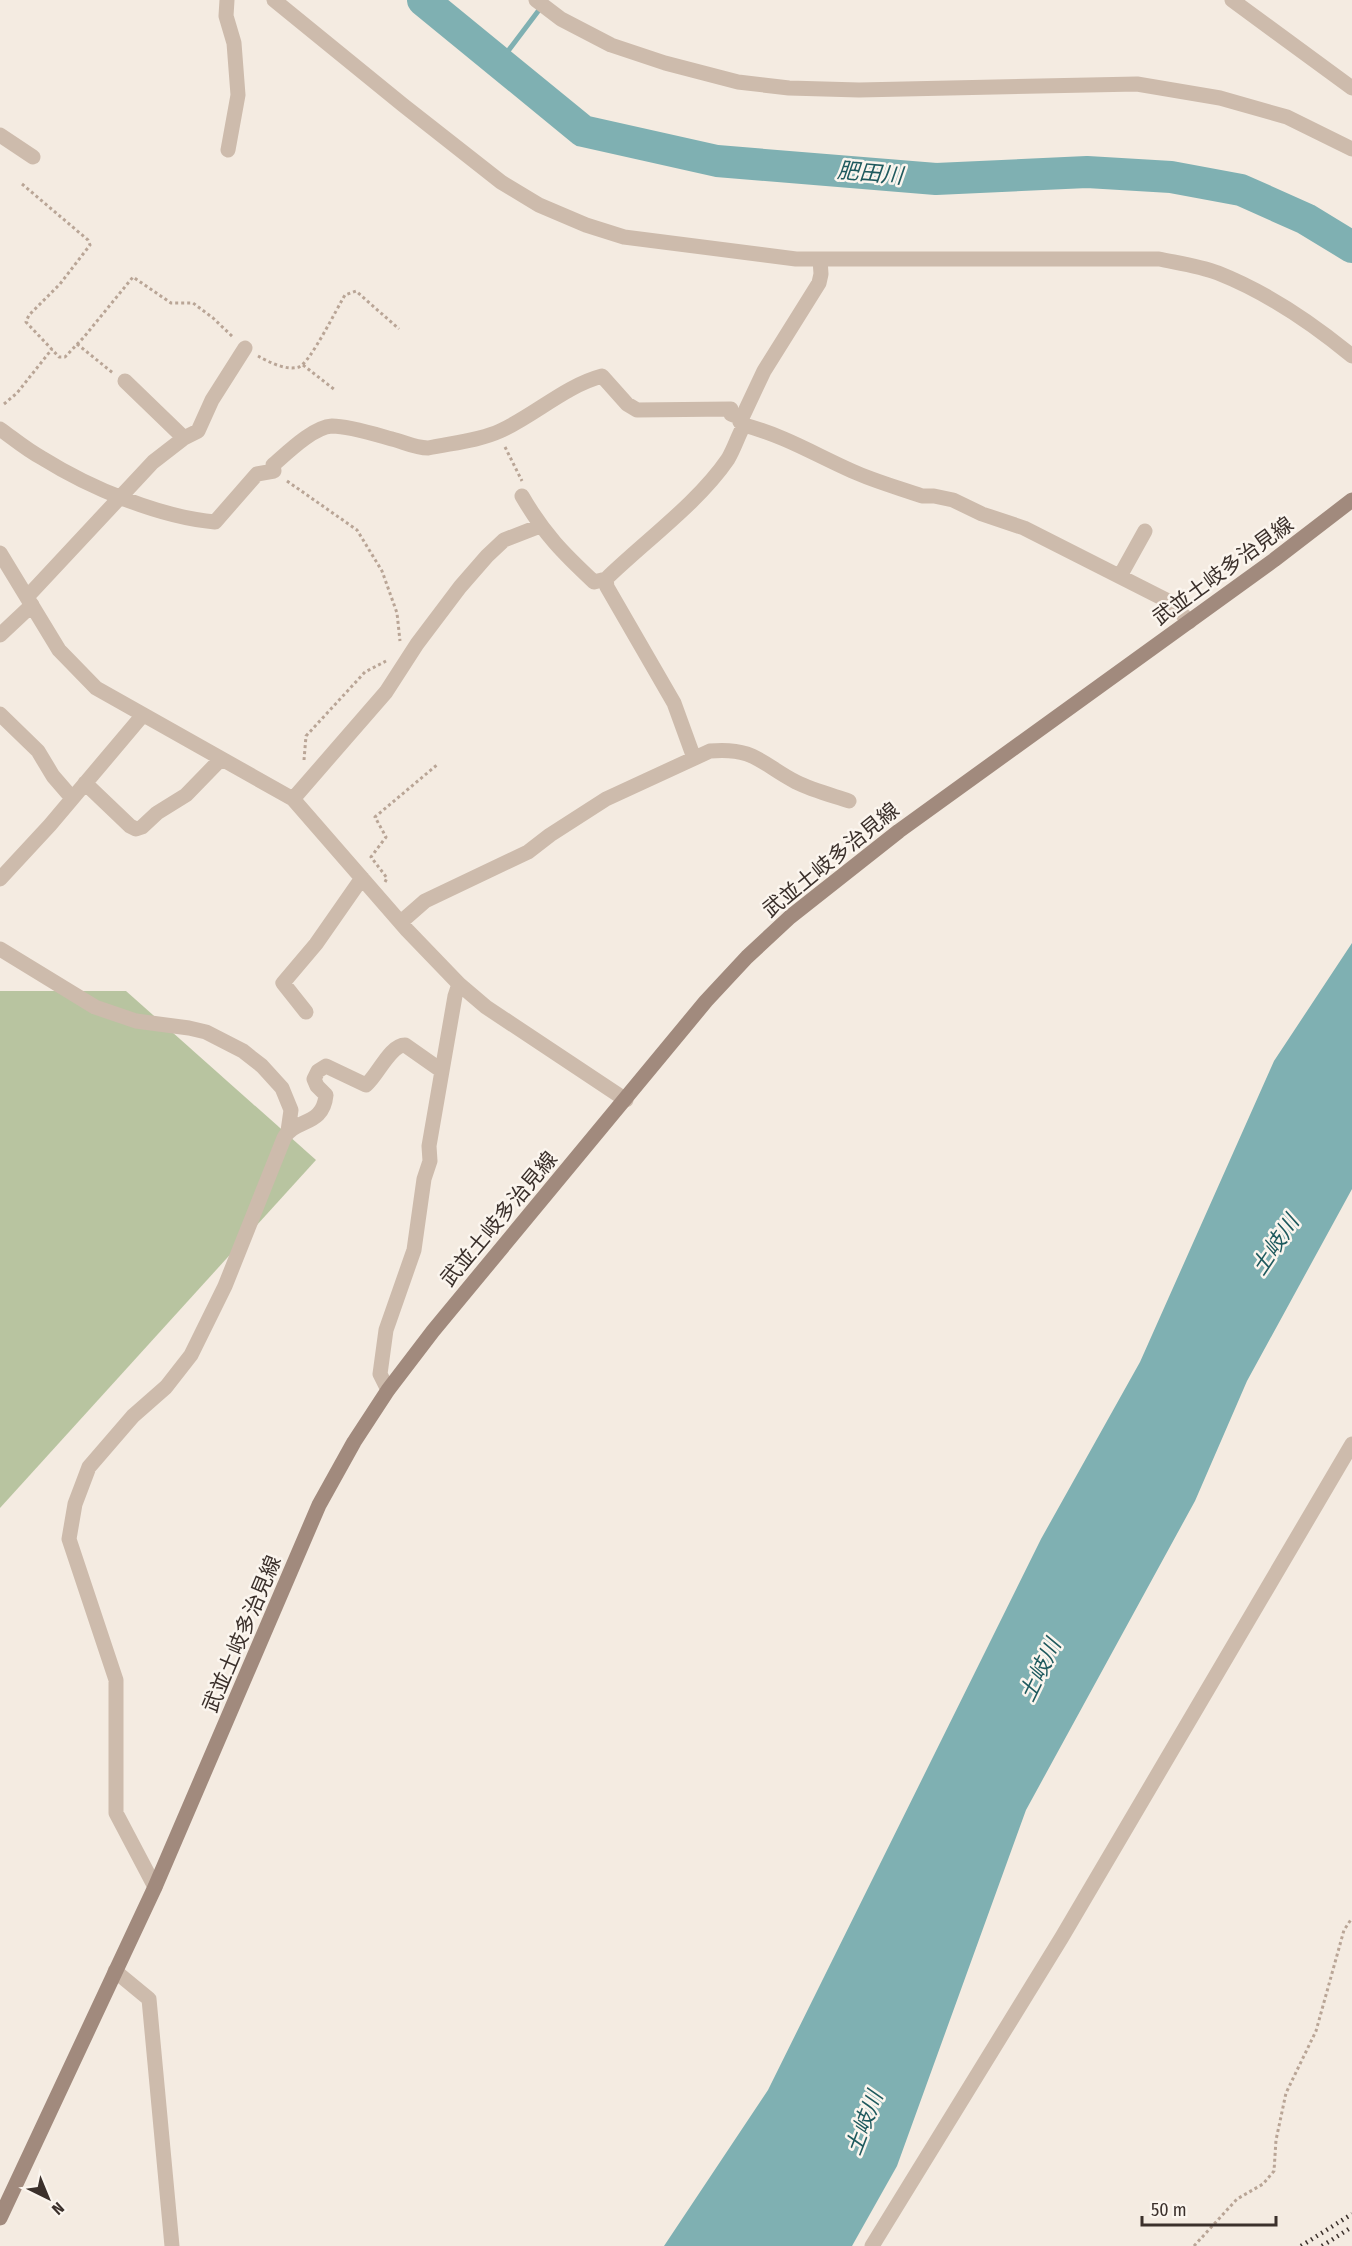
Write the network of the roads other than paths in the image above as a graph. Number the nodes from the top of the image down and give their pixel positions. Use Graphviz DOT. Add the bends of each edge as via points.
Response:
graph roads {
  1 [pos="227,0"];
  2 [pos="274,0"];
  3 [pos="536,0"];
  4 [pos="1232,0"];
  5 [pos="1352,88"];
  6 [pos="0,135"];
  7 [pos="1352,149"];
  8 [pos="228,150"];
  9 [pos="33,157"];
  10 [pos="820,259"];
  11 [pos="245,348"];
  12 [pos="1352,356"];
  13 [pos="125,381"];
  14 [pos="742,423"];
  15 [pos="0,429"];
  16 [pos="184,438"];
  17 [pos="522,496"];
  18 [pos="121,497"];
  19 [pos="1352,500"];
  20 [pos="540,526"];
  21 [pos="1145,531"];
  22 [pos="0,553"];
  23 [pos="1120,576"];
  24 [pos="606,579"];
  25 [pos="30,601"];
  26 [pos="1189,622"];
  27 [pos="0,635"];
  28 [pos="0,714"];
  29 [pos="142,716"];
  30 [pos="694,758"];
  31 [pos="221,759"];
  32 [pos="85,783"];
  33 [pos="72,798"];
  34 [pos="293,799"];
  35 [pos="849,801"];
  36 [pos="362,878"];
  37 [pos="0,879"];
  38 [pos="401,922"];
  39 [pos="0,949"];
  40 [pos="459,984"];
  41 [pos="306,1012"];
  42 [pos="442,1071"];
  43 [pos="626,1100"];
  44 [pos="288,1131"];
  45 [pos="388,1390"];
  46 [pos="1352,1444"];
  47 [pos="156,1887"];
  48 [pos="115,1971"];
  49 [pos="0,2218"];
  50 [pos="172,2246"];
  51 [pos="872,2246"];
  1 -- 8 [label="street" via="238,95"];
  2 -- 10 [label="street" via="453,145 539,205 624,237 737,253"];
  3 -- 7 [label="street" via="561,20 611,45 738,82 859,90 1137,84 1202,94 1287,117"];
  4 -- 5 [label="street"];
  6 -- 9 [label="street"];
  10 -- 12 [label="street" via="1159,259 1216,272 1253,290 1290,310"];
  10 -- 14 [label="street" via="819,283 764,370"];
  11 -- 16 [label="street" via="212,400 198,431"];
  13 -- 16 [label="street"];
  14 -- 18 [label="street" via="731,414 731,409 637,410 602,376 586,381 499,431 428,448 371,433 331,426 321,429 273,465 274,471 257,474 215,522 192,520"];
  14 -- 23 [label="street" via="872,478 922,496 953,500 1024,528"];
  14 -- 24 [label="street" via="728,458 708,482"];
  15 -- 18 [label="street" via="56,467"];
  16 -- 18 [label="street" via="153,462"];
  17 -- 20 [label="street"];
  18 -- 25 [label="street"];
  19 -- 26 [label="main road, 武並土岐多治見線"];
  20 -- 24 [label="street" via="594,582"];
  20 -- 34 [label="street" via="504,540 487,556 404,656 386,693"];
  21 -- 23 [label="street"];
  22 -- 25 [label="street"];
  23 -- 26 [label="street" via="1174,604"];
  24 -- 30 [label="street" via="674,703"];
  25 -- 27 [label="street"];
  25 -- 29 [label="street" via="59,650 96,688"];
  26 -- 43 [label="main road, 武並土岐多治見線" via="899,831 790,917 706,1000"];
  28 -- 33 [label="street" via="38,752"];
  29 -- 31 [label="street"];
  29 -- 32 [label="street"];
  30 -- 35 [label="street" via="717,750 750,753 798,783"];
  30 -- 38 [label="street" via="606,799 528,852 425,901"];
  31 -- 32 [label="street" via="186,795 136,829"];
  31 -- 34 [label="street"];
  32 -- 33 [label="street"];
  33 -- 37 [label="street"];
  34 -- 36 [label="street"];
  36 -- 38 [label="street"];
  36 -- 41 [label="street" via="283,983"];
  38 -- 40 [label="street"];
  39 -- 44 [label="street" via="95,1007 136,1021 206,1032 243,1051 282,1088 291,1110"];
  40 -- 42 [label="street"];
  40 -- 43 [label="street"];
  42 -- 44 [label="street" via="405,1045 393,1050 366,1085 322,1067 314,1079 326,1095 318,1117"];
  42 -- 45 [label="street" via="414,1250 386,1330 380,1374"];
  43 -- 45 [label="main road, 武並土岐多治見線"];
  44 -- 47 [label="street" via="225,1286 190,1355 166,1387 133,1416 89,1467 73,1515 69,1539 117,1680 116,1813"];
  45 -- 47 [label="main road, 武並土岐多治見線" via="319,1505"];
  46 -- 51 [label="street" via="1062,1937"];
  47 -- 48 [label="main road, 武並土岐多治見線"];
  48 -- 49 [label="main road, 武並土岐多治見線"];
  48 -- 50 [label="street" via="149,1999"];
}
